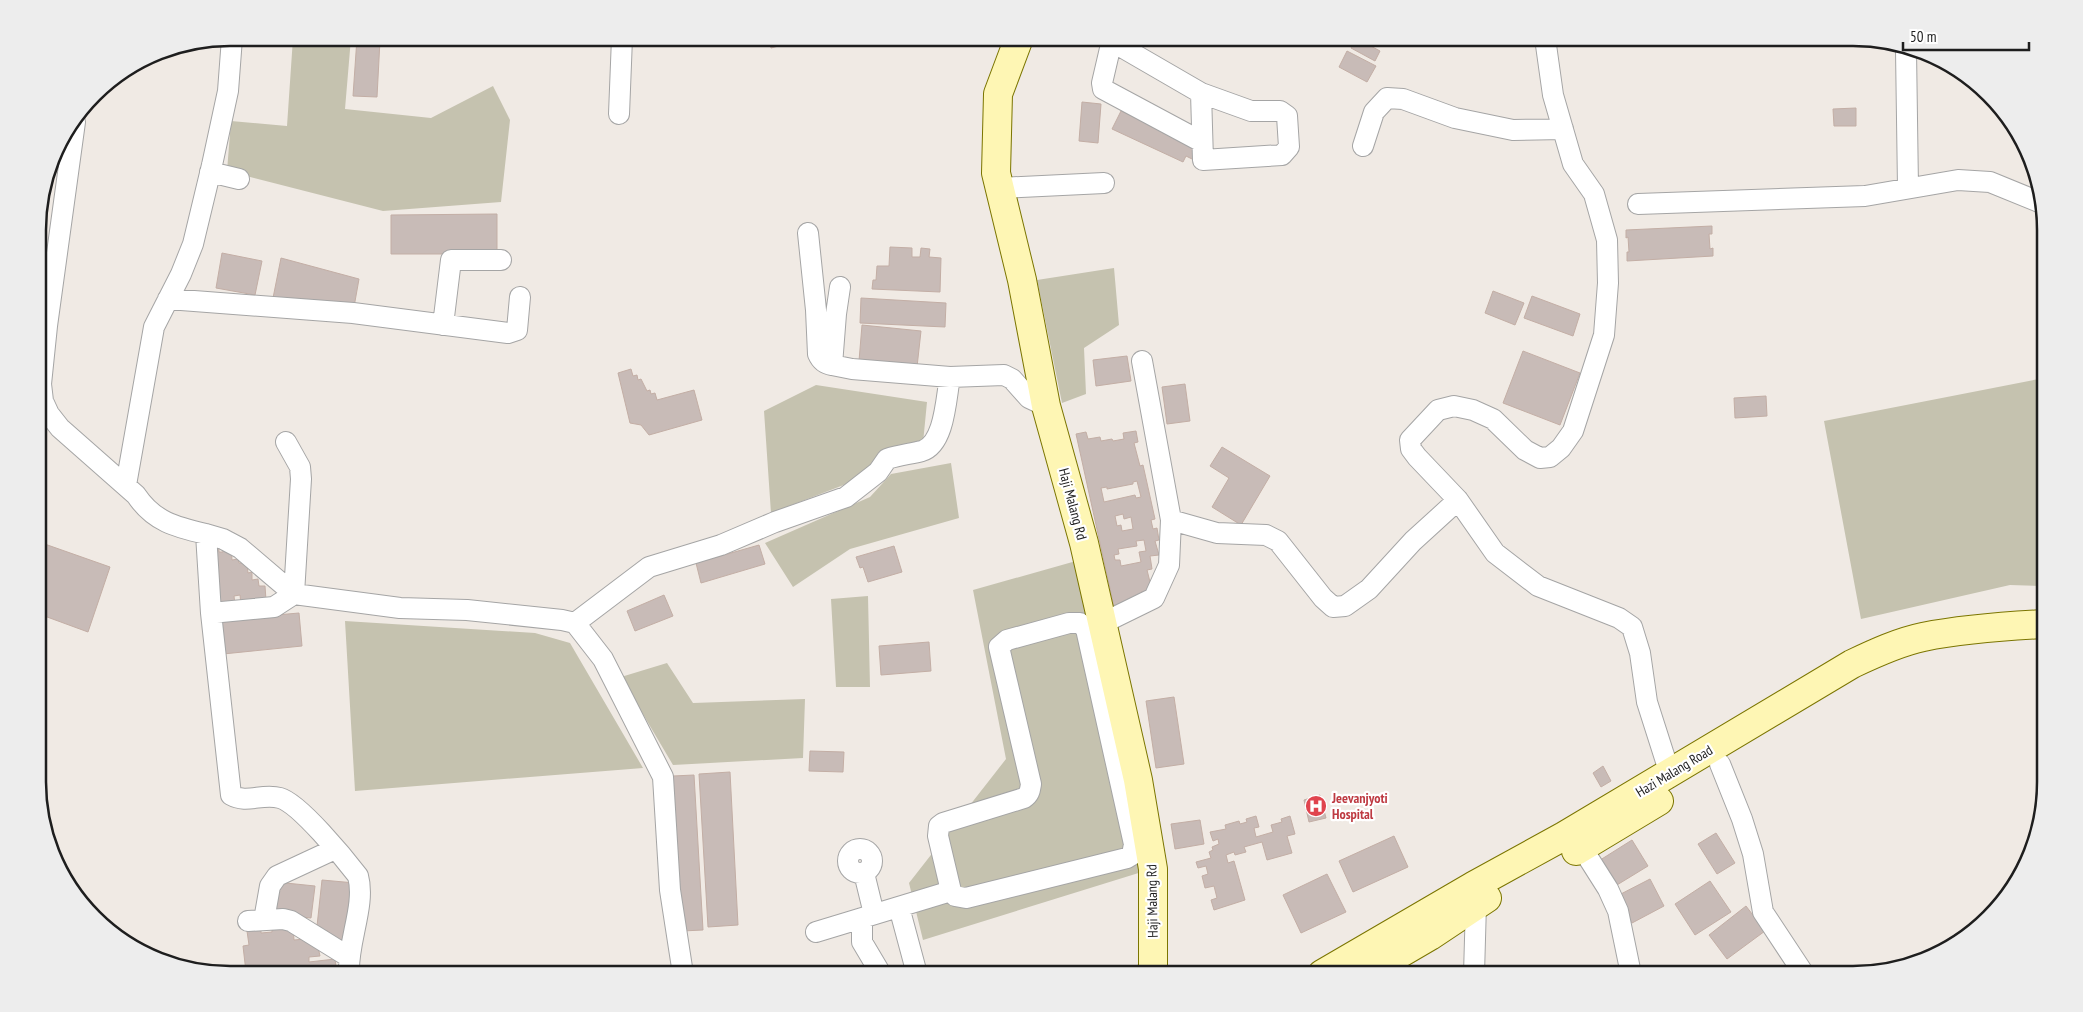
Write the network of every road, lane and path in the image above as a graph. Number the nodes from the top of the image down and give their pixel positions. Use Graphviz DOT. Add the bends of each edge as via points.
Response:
graph roads {
  1 [pos="231,46"];
  2 [pos="622,46"];
  3 [pos="1015,46"];
  4 [pos="1108,46"];
  5 [pos="1121,46"];
  6 [pos="1546,46"];
  7 [pos="1906,55"];
  8 [pos="1201,93"];
  9 [pos="619,114"];
  10 [pos="1563,129"];
  11 [pos="73,134"];
  12 [pos="1202,142"];
  13 [pos="1363,146"];
  14 [pos="210,172"];
  15 [pos="239,180"];
  16 [pos="1104,184"];
  17 [pos="1000,188"];
  18 [pos="1908,188"];
  19 [pos="2034,200"];
  20 [pos="1638,204"];
  21 [pos="808,233"];
  22 [pos="501,260"];
  23 [pos="840,287"];
  24 [pos="520,297"];
  25 [pos="168,299"];
  26 [pos="443,325"];
  27 [pos="46,338"];
  28 [pos="1142,361"];
  29 [pos="832,365"];
  30 [pos="950,377"];
  31 [pos="1046,406"];
  32 [pos="46,408"];
  33 [pos="286,442"];
  34 [pos="126,485"];
  35 [pos="1458,500"];
  36 [pos="1171,520"];
  37 [pos="206,534"];
  38 [pos="294,594"];
  39 [pos="211,612"];
  40 [pos="576,623"];
  41 [pos="1103,623"];
  42 [pos="2037,624"];
  43 [pos="2037,640"];
  44 [pos="1720,764"];
  45 [pos="1670,774"];
  46 [pos="1582,848"];
  47 [pos="335,849"];
  48 [pos="864,873"];
  49 [pos="951,891"];
  50 [pos="1475,895"];
  51 [pos="899,907"];
  52 [pos="868,916"];
  53 [pos="816,932"];
  54 [pos="1383,951"];
  55 [pos="349,966"];
  56 [pos="682,966"];
  57 [pos="876,966"];
  58 [pos="915,966"];
  59 [pos="1153,966"];
  60 [pos="1343,966"];
  61 [pos="1371,966"];
  62 [pos="1474,966"];
  63 [pos="1629,966"];
  64 [pos="1799,966"];
  1 -- 14 [label="street" via="228,91"];
  2 -- 9 [label="street"];
  3 -- 17 [label="main road, Haji Malang Rd" via="998,94 996,173"];
  4 -- 12 [label="street" via="1103,89"];
  5 -- 8 [label="street"];
  6 -- 10 [label="street" via="1553,94"];
  7 -- 18 [label="street"];
  8 -- 12 [label="street"];
  8 -- 12 [label="street" via="1252,111 1285,113 1289,147 1282,155 1207,161 1203,158"];
  10 -- 13 [label="street" via="1513,130 1455,118 1403,99 1387,98 1374,112"];
  10 -- 35 [label="street" via="1574,164 1594,194 1607,240 1604,336 1573,431 1550,457 1540,458 1525,450 1493,419 1454,406 1438,410 1410,440 1411,449 1417,457"];
  11 -- 27 [label="street"];
  14 -- 15 [label="street"];
  14 -- 25 [label="street" via="193,244"];
  16 -- 17 [label="street"];
  17 -- 31 [label="main road, Haji Malang Rd" via="1022,280"];
  18 -- 19 [label="street" via="1958,180 1990,182"];
  18 -- 20 [label="street" via="1866,196"];
  21 -- 29 [label="street" via="818,354 826,364"];
  22 -- 26 [label="street" via="451,260"];
  23 -- 29 [label="street"];
  24 -- 26 [label="street" via="518,326 513,333"];
  25 -- 26 [label="street" via="353,313"];
  25 -- 34 [label="street" via="154,327"];
  28 -- 36 [label="street"];
  29 -- 30 [label="street"];
  30 -- 31 [label="street" via="1004,375 1029,398"];
  30 -- 40 [label="street" via="940,432 934,444 924,451 887,459 878,472 846,496 721,545 649,567"];
  31 -- 41 [label="main road, Haji Malang Rd"];
  32 -- 34 [label="street" via="60,428"];
  33 -- 38 [label="street" via="300,467 301,478"];
  34 -- 37 [label="street" via="156,516 175,526"];
  35 -- 36 [label="street" via="1413,541 1369,589 1345,606 1333,607 1278,541 1266,535 1217,533"];
  35 -- 45 [label="street" via="1495,553 1538,586 1619,618 1632,627 1640,653 1647,702"];
  36 -- 41 [label="street" via="1169,566 1154,598"];
  37 -- 38 [label="street" via="240,548"];
  37 -- 39 [label="street"];
  38 -- 39 [label="street" via="274,607"];
  38 -- 40 [label="street" via="400,608 467,610"];
  39 -- 47 [label="street" via="231,795 240,800 266,797 288,801"];
  40 -- 56 [label="street" via="603,659 663,777 670,890"];
  41 -- 59 [label="main road, Haji Malang Rd" via="1138,780 1153,869"];
  42 -- 45 [label="main road, Hazi Malang Road" via="1922,637 1879,651"];
  43 -- 44 [label="main road, Hazi Malang Road" via="1932,653 1888,663"];
  44 -- 46 [label="main road, Hazi Malang Road"];
  44 -- 64 [label="street" via="1753,854 1763,912"];
  45 -- 50 [label="main road, Hazi Malang Road" via="1564,836"];
  46 -- 50 [label="main road, Hazi Malang Road"];
  46 -- 63 [label="street" via="1618,911"];
  47 -- 55 [label="street" via="358,876 361,885"];
  47 -- 55 [label="street" via="277,876 256,921 291,921"];
  48 -- 52 [label="street"];
  49 -- 49 [label="street" via="955,896 966,898 1132,855 1134,844 1086,629 1080,623 1007,640 999,647 1030,790 1024,798 939,826 938,836"];
  49 -- 51 [label="street"];
  50 -- 54 [label="main road, Hazi Malang Road"];
  50 -- 62 [label="street"];
  51 -- 52 [label="street"];
  51 -- 58 [label="street"];
  52 -- 53 [label="street"];
  52 -- 57 [label="street" via="862,942"];
  54 -- 60 [label="main road, Hazi Malang Road"];
  54 -- 61 [label="main road, Hazi Malang Road"];
}
